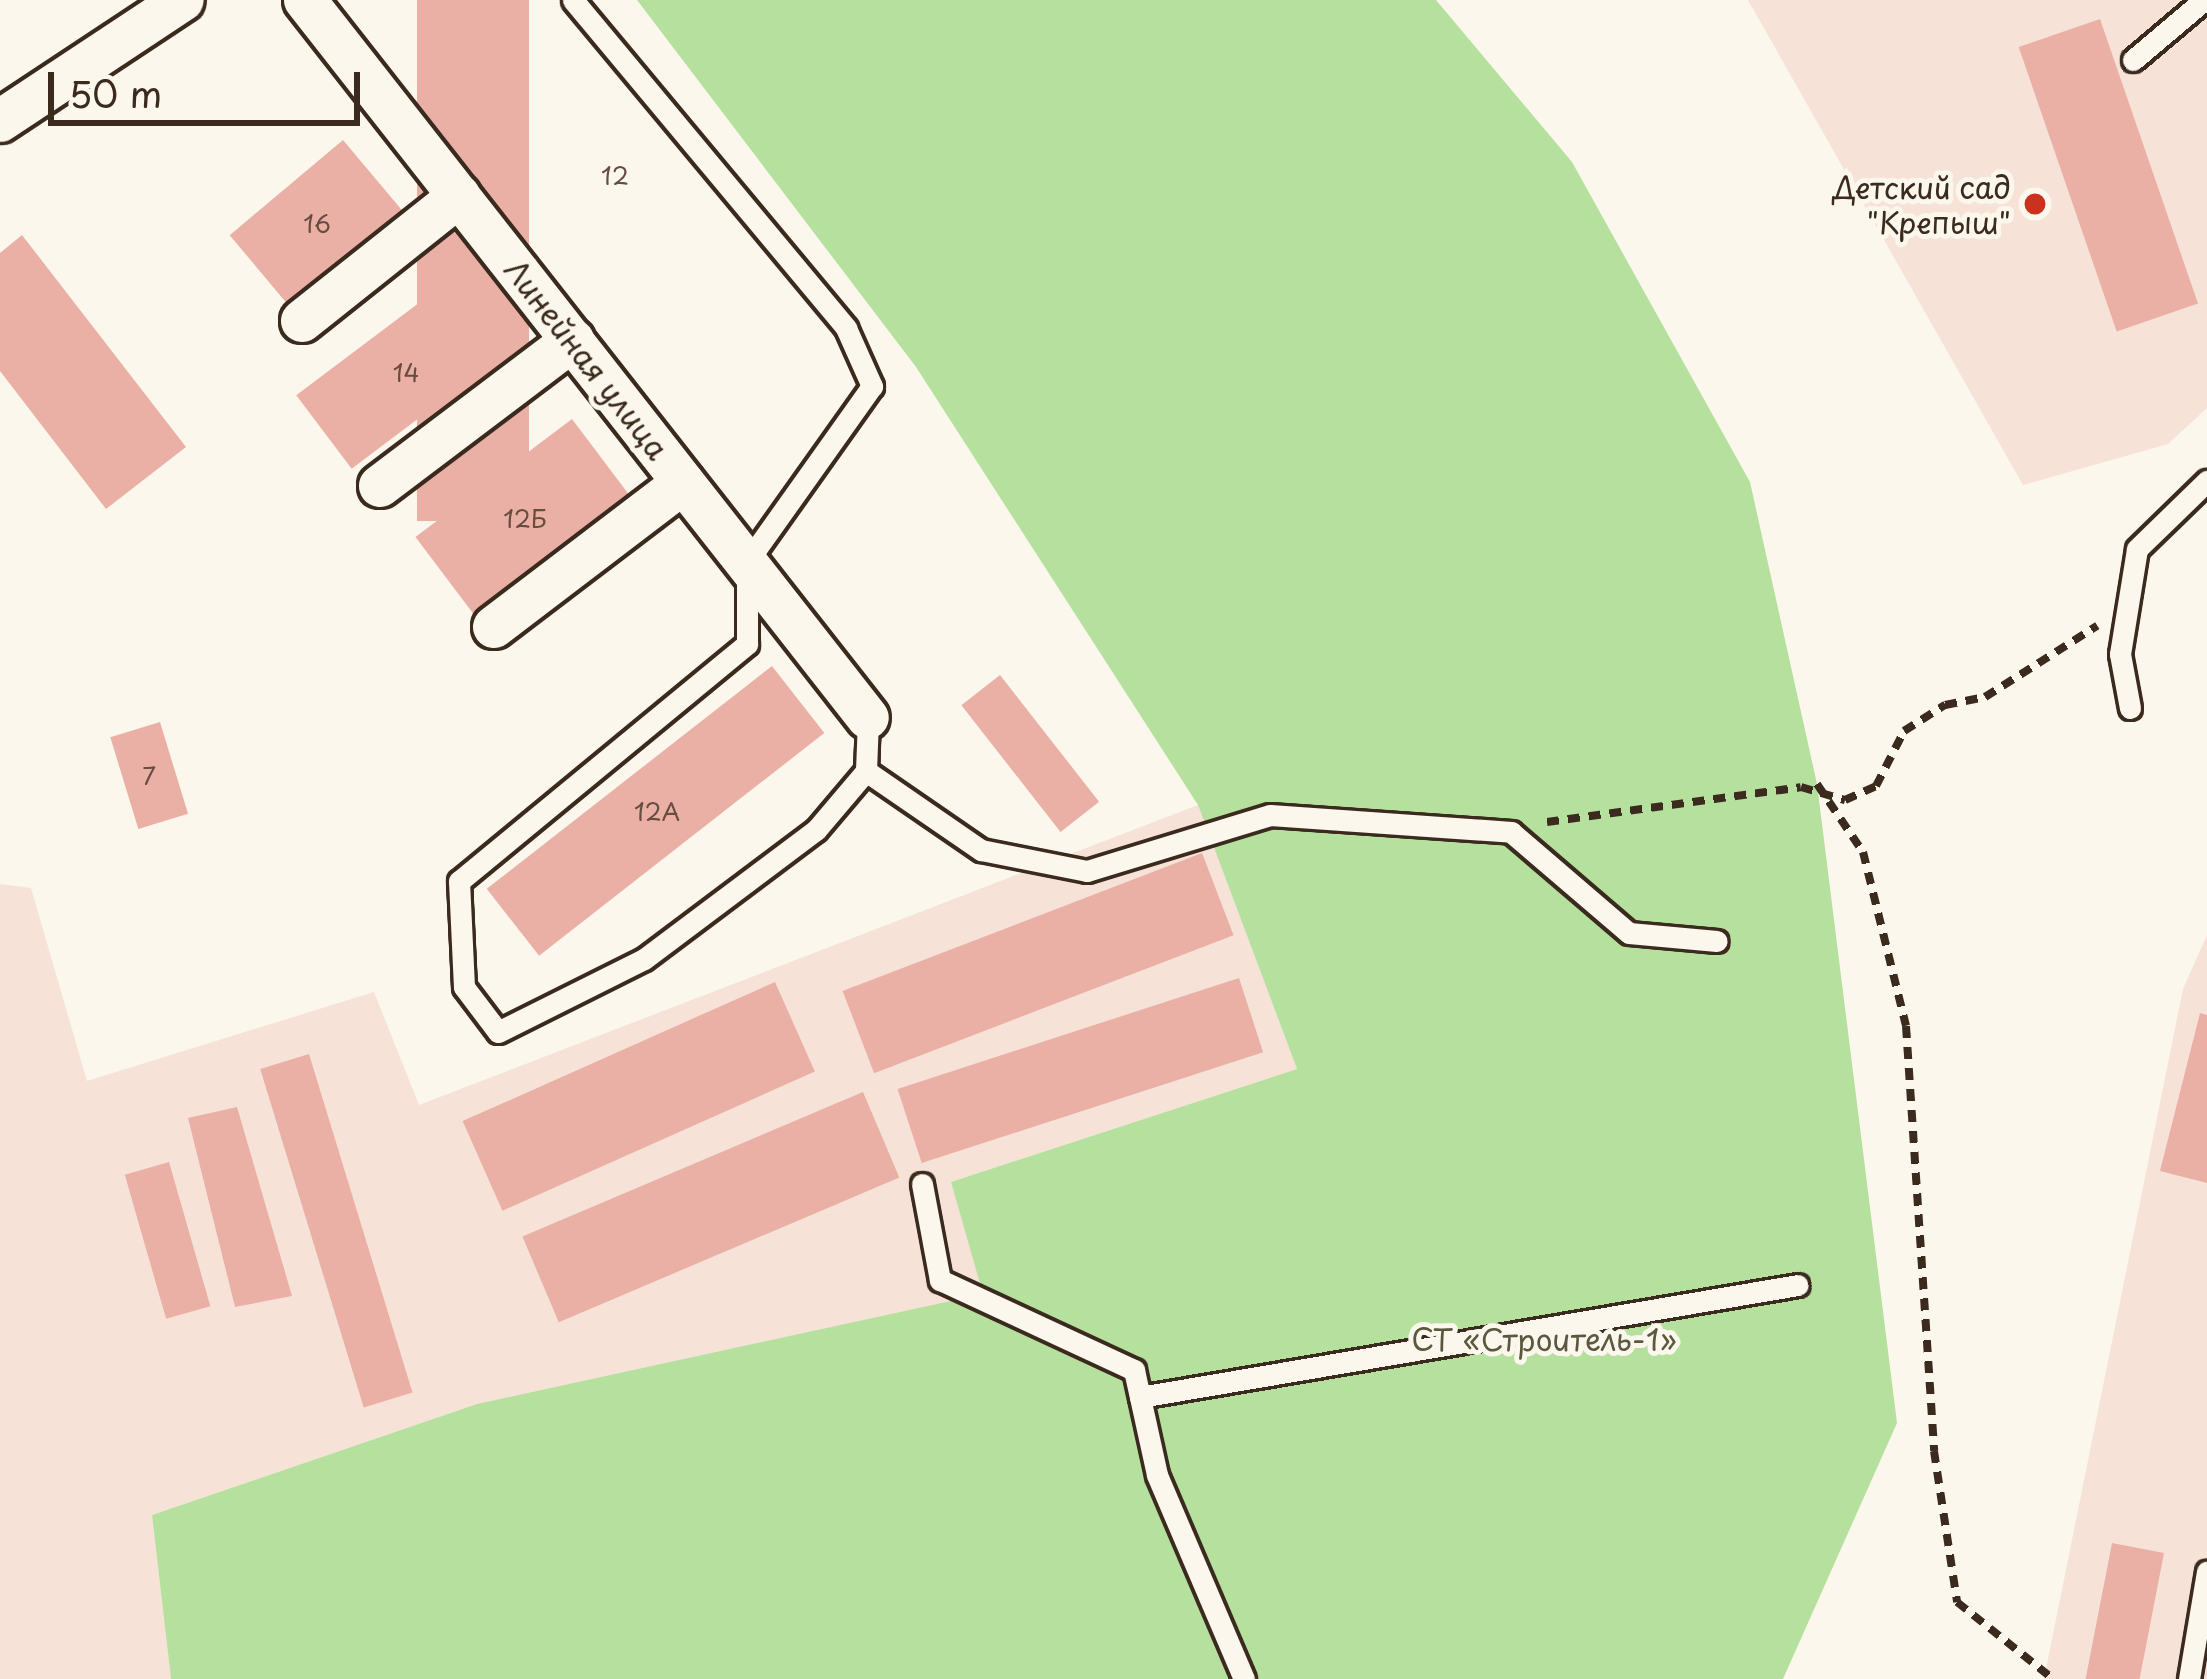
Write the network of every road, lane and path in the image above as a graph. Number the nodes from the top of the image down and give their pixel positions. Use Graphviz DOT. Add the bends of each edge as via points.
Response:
graph roads {
  1 [pos="183,0"];
  2 [pos="305,0"];
  3 [pos="573,0"];
  4 [pos="2204,0"];
  5 [pos="2133,60"];
  6 [pos="0,121"];
  7 [pos="460,196"];
  8 [pos="302,321"];
  9 [pos="573,340"];
  10 [pos="683,483"];
  11 [pos="380,486"];
  12 [pos="2203,493"];
  13 [pos="747,562"];
  14 [pos="2128,603"];
  15 [pos="494,627"];
  16 [pos="2130,708"];
  17 [pos="868,718"];
  18 [pos="866,771"];
  19 [pos="1820,789"];
  20 [pos="1511,832"];
  21 [pos="1717,941"];
  22 [pos="922,1184"];
  23 [pos="1798,1285"];
  24 [pos="1140,1396"];
  25 [pos="2207,1572"];
  26 [pos="1244,1679"];
  27 [pos="2053,1679"];
  28 [pos="2189,1679"];
  1 -- 6 [label="street"];
  2 -- 7 [label="street, Линейная улица"];
  3 -- 13 [label="lane" via="846,328 872,386"];
  4 -- 5 [label="lane"];
  7 -- 8 [label="street"];
  7 -- 9 [label="street, Линейная улица"];
  9 -- 10 [label="street, Линейная улица"];
  9 -- 11 [label="street"];
  10 -- 13 [label="street, Линейная улица"];
  10 -- 15 [label="street"];
  12 -- 14 [label="lane" via="2138,549"];
  13 -- 17 [label="street, Линейная улица"];
  13 -- 18 [label="lane" via="747,644 459,881 464,986 498,1032 644,959 816,830"];
  14 -- 16 [label="lane" via="2120,654"];
  14 -- 19 [label="path" via="1984,698 1945,705 1904,731 1876,786 1845,800"];
  17 -- 18 [label="lane"];
  18 -- 20 [label="lane" via="982,850 1087,871 1270,815"];
  19 -- 20 [label="path"];
  19 -- 27 [label="path" via="1863,851 1906,1026 1934,1451 1957,1602"];
  20 -- 21 [label="lane" via="1629,933"];
  22 -- 24 [label="lane" via="940,1280 1134,1370"];
  23 -- 24 [label="lane"];
  24 -- 26 [label="lane" via="1157,1475"];
  25 -- 28 [label="lane"];
}
